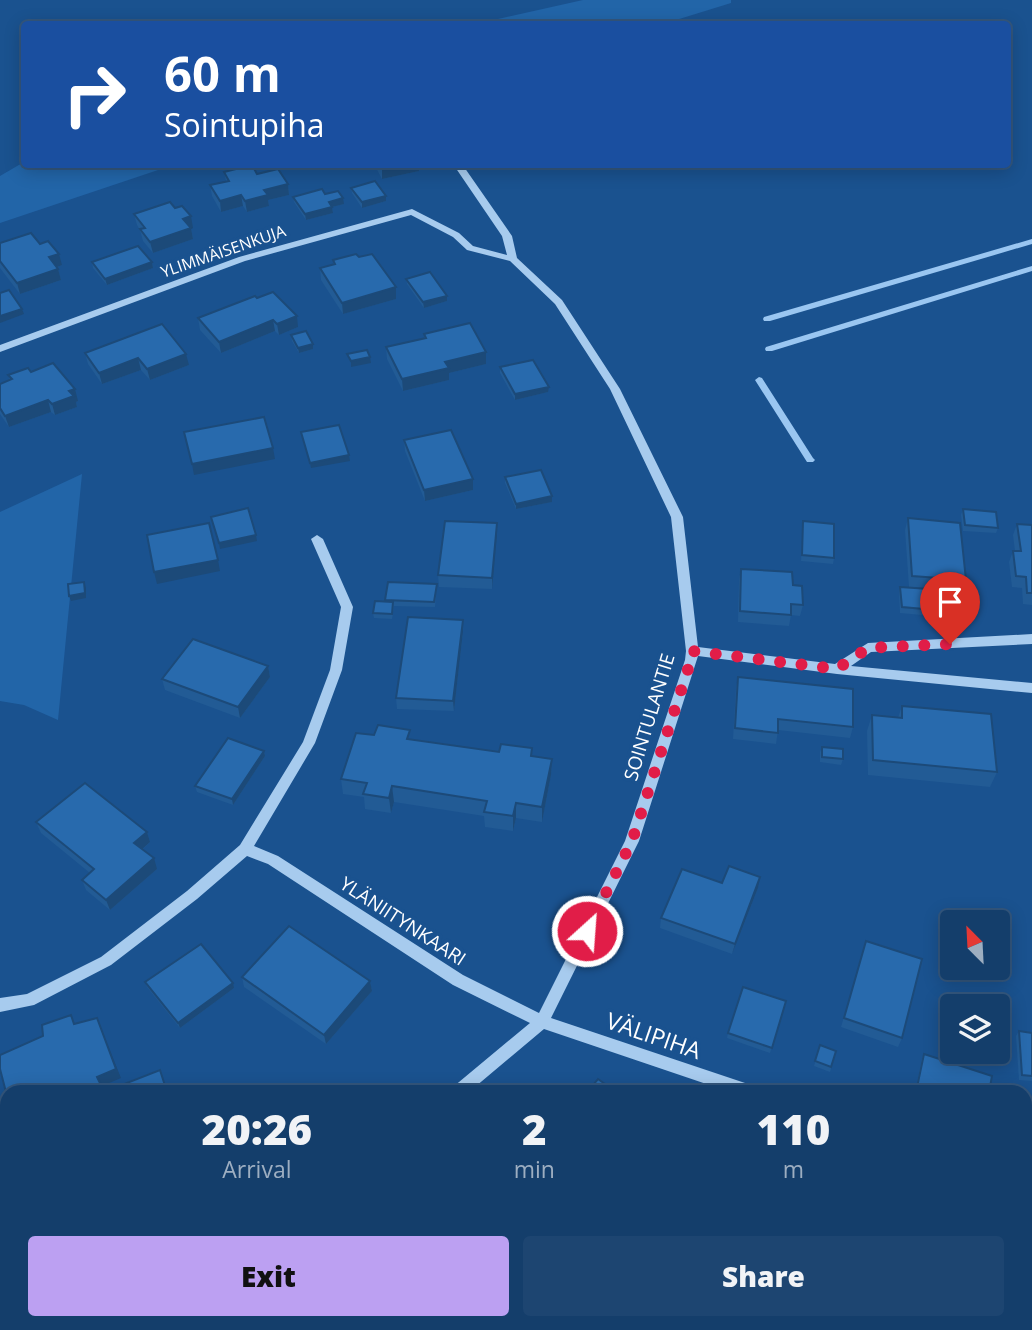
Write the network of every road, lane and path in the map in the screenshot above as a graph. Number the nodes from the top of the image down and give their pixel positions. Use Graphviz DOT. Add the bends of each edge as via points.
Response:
graph roads {
  1 [pos="460,168"];
  2 [pos="513,259"];
  3 [pos="0,349"];
  4 [pos="317,538"];
  5 [pos="1032,639"];
  6 [pos="692,651"];
  7 [pos="837,669"];
  8 [pos="1032,688"];
  9 [pos="245,849"];
  10 [pos="0,1005"];
  11 [pos="542,1022"];
  12 [pos="466,1085"];
  13 [pos="730,1085"];
  1 -- 2 [label="street" via="507,236"];
  2 -- 3 [label="street, YLIMMÄISENKUJA" via="470,248 456,235 412,212 253,255"];
  2 -- 6 [label="street, SOINTULANTIE" via="558,302 615,389 677,517"];
  4 -- 9 [label="street" via="347,607 337,670 309,743"];
  5 -- 7 [label="street" via="868,648"];
  6 -- 7 [label="street"];
  6 -- 11 [label="street, SOINTULANTIE" via="632,841"];
  7 -- 8 [label="street"];
  9 -- 10 [label="street" via="107,961 29,1000"];
  9 -- 11 [label="street, YLÄNIITYNKAARI" via="273,860 458,981"];
  11 -- 12 [label="street, SOINTULANTIE"];
  11 -- 13 [label="street, VÄLIPIHA"];
}
